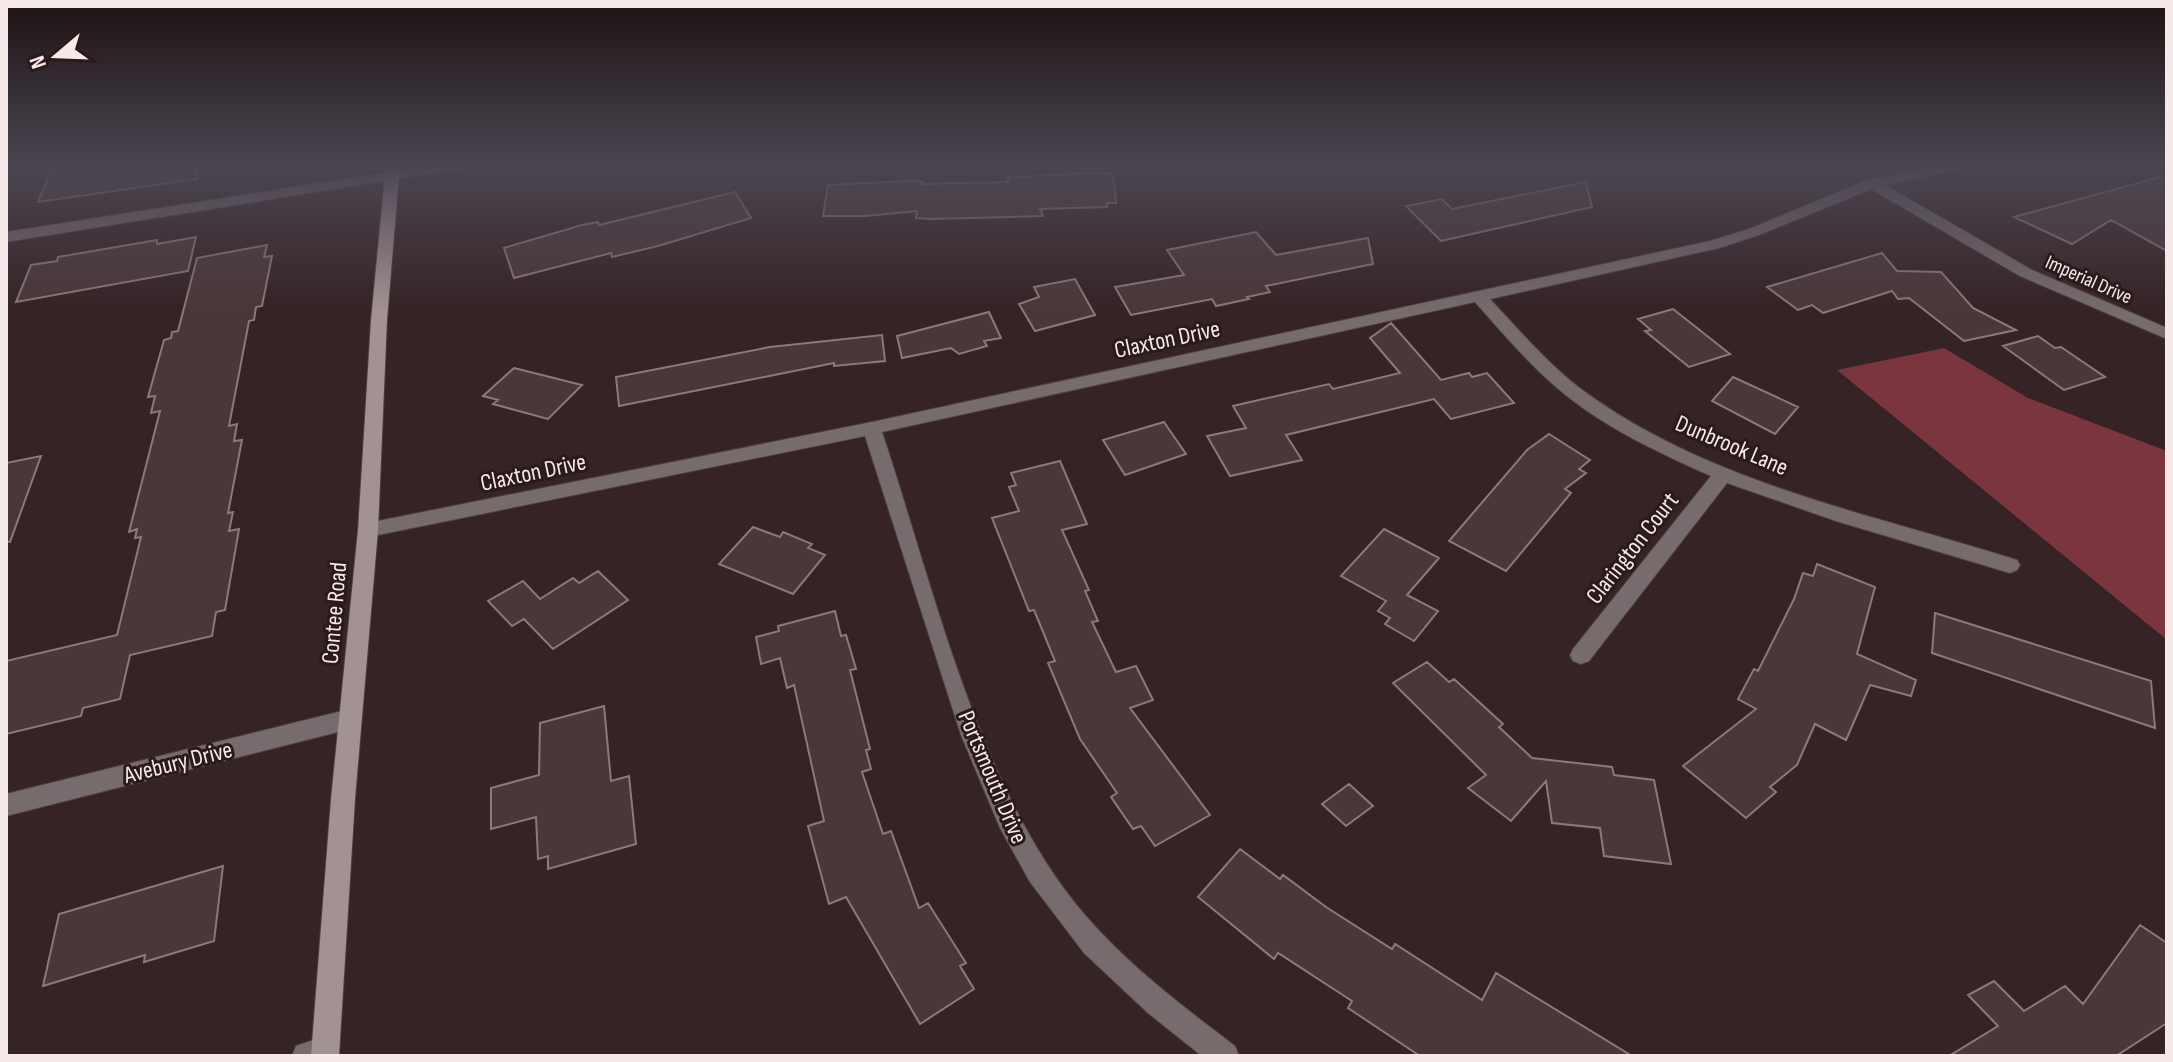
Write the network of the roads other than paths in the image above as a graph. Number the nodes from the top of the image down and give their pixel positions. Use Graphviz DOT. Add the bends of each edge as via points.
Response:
graph roads {
  1 [pos="139,214"];
  2 [pos="388,214"];
  3 [pos="1798,214"];
  4 [pos="1924,214"];
  5 [pos="6,237"];
  6 [pos="1478,296"];
  7 [pos="2167,334"];
  8 [pos="872,428"];
  9 [pos="1724,473"];
  10 [pos="368,530"];
  11 [pos="2010,565"];
  12 [pos="1581,655"];
  13 [pos="350,719"];
  14 [pos="6,805"];
  15 [pos="319,1054"];
  16 [pos="1225,1056"];
  1 -- 5 [label="street"];
  2 -- 10 [label="street, Contee Road"];
  3 -- 6 [label="street, Claxton Drive" via="1714,245"];
  4 -- 7 [label="street, Imperial Drive" via="2026,273"];
  6 -- 8 [label="street, Claxton Drive"];
  6 -- 9 [label="street, Dunbrook Lane" via="1576,394 1635,431"];
  8 -- 10 [label="street, Claxton Drive"];
  8 -- 16 [label="street, Portsmouth Drive" via="980,759 1027,855 1085,934"];
  9 -- 11 [label="street, Dunbrook Lane" via="1900,534"];
  9 -- 12 [label="street, Clarington Court"];
  10 -- 13 [label="street, Contee Road"];
  13 -- 14 [label="street, Avebury Drive"];
  13 -- 15 [label="street, Contee Road"];
}
